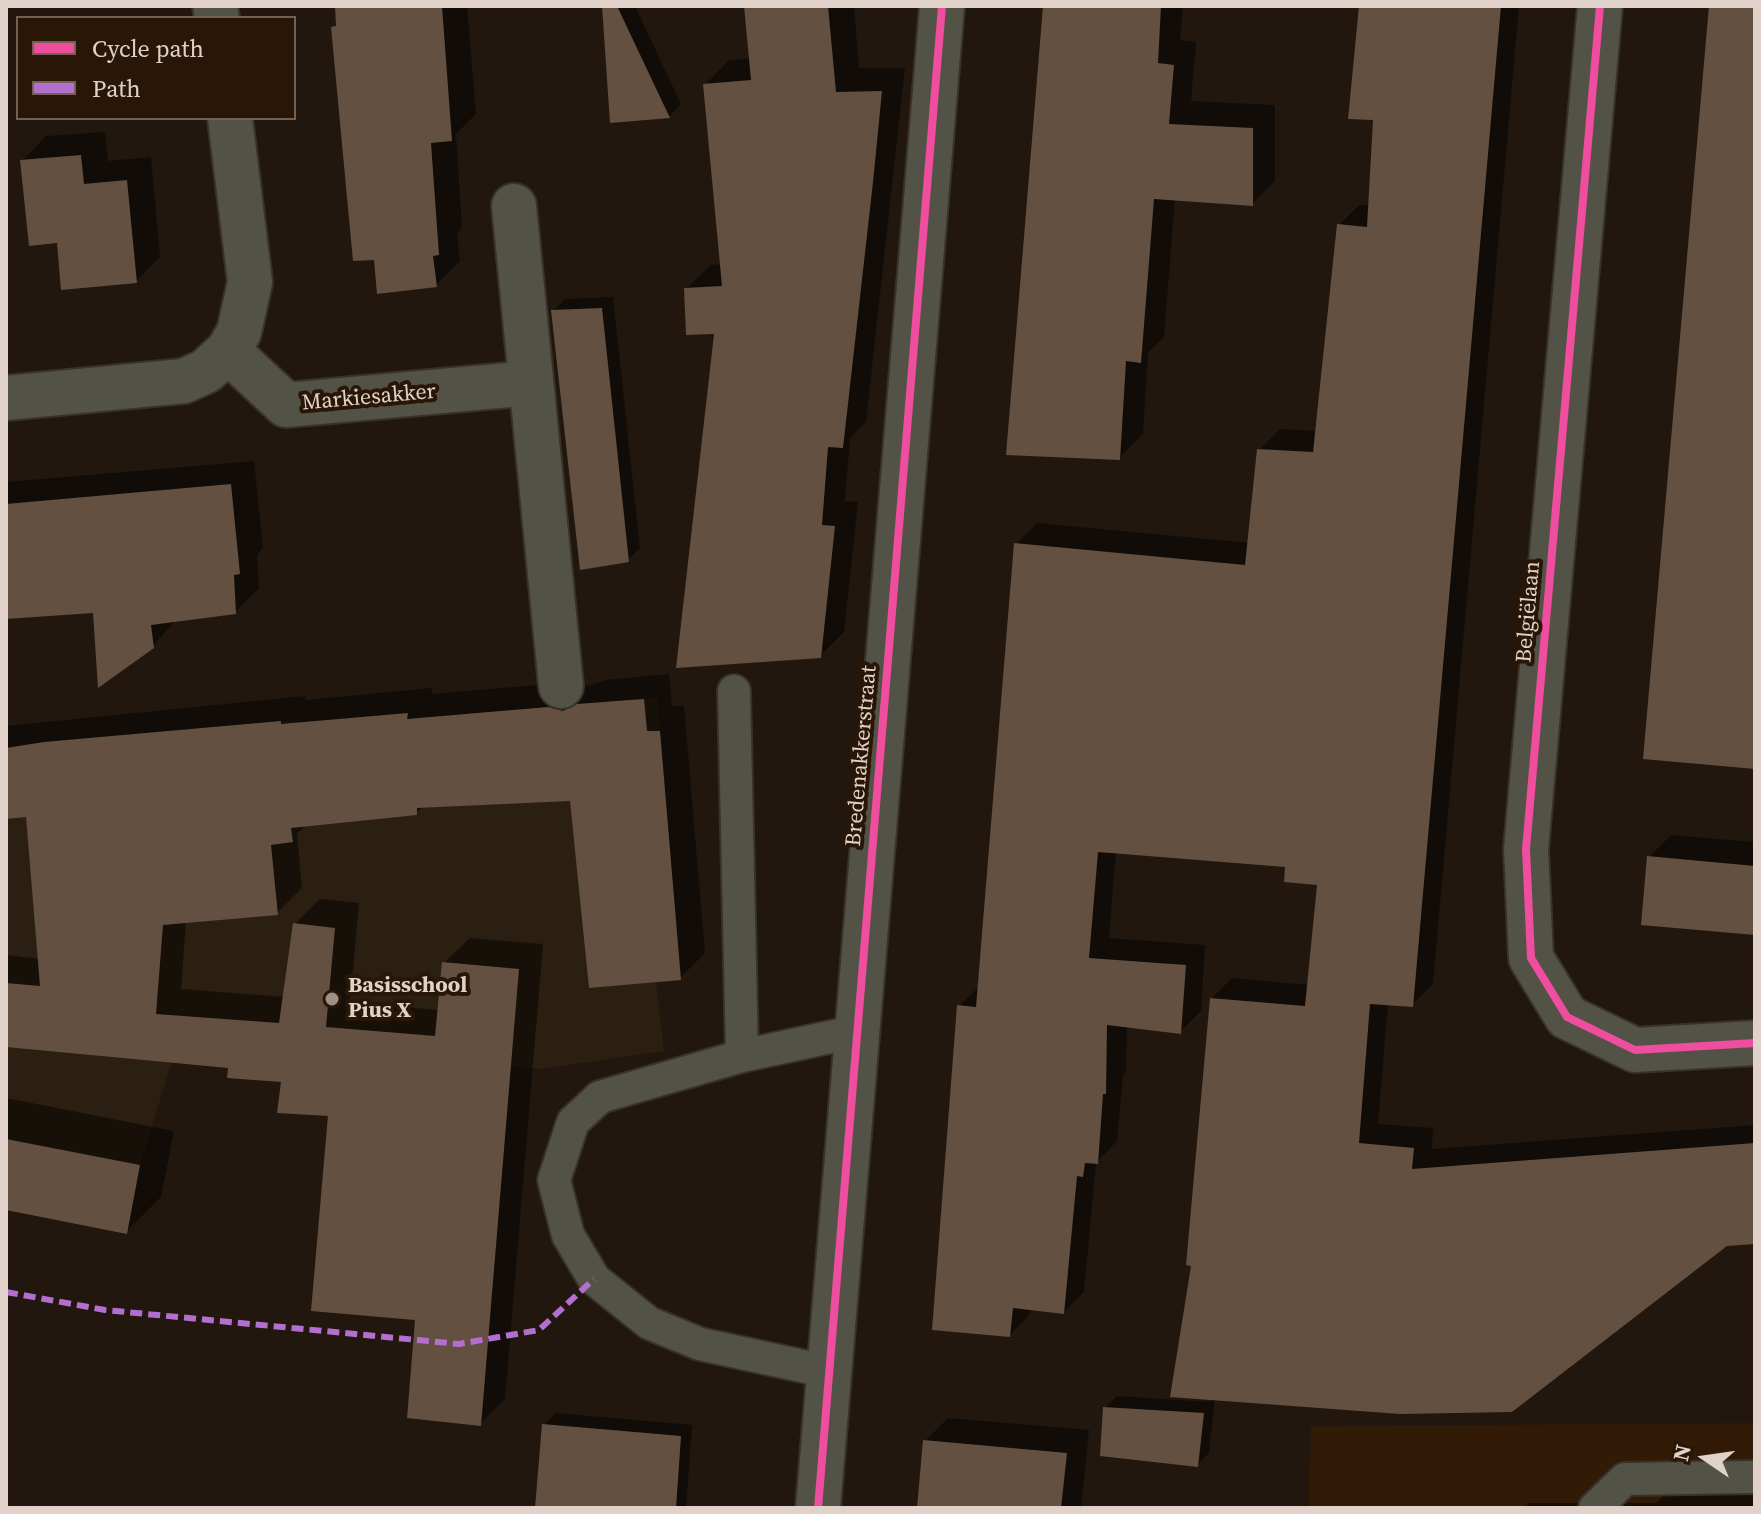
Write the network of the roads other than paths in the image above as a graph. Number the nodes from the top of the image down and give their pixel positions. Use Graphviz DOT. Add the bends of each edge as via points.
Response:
graph roads {
  1 [pos="942,6"];
  2 [pos="1600,6"];
  3 [pos="230,120"];
  4 [pos="514,206"];
  5 [pos="228,351"];
  6 [pos="531,383"];
  7 [pos="6,398"];
  8 [pos="561,686"];
  9 [pos="734,691"];
  10 [pos="858,1031"];
  11 [pos="1755,1043"];
  12 [pos="742,1056"];
  13 [pos="830,1372"];
  14 [pos="1755,1477"];
  15 [pos="818,1508"];
  16 [pos="1595,1508"];
  1 -- 10 [label="street, Bredenakkerstraat"];
  2 -- 11 [label="street, Belgiëlaan" via="1526,849 1531,958 1567,1017 1635,1050"];
  3 -- 5 [label="street" via="250,282 243,320"];
  4 -- 6 [label="street"];
  5 -- 6 [label="street, Markiesakker" via="286,405"];
  5 -- 7 [label="street" via="206,371 184,381"];
  6 -- 8 [label="street"];
  9 -- 12 [label="lane"];
  10 -- 12 [label="lane"];
  10 -- 13 [label="street, Bredenakkerstraat"];
  12 -- 13 [label="lane" via="600,1097 573,1122 554,1180 568,1235 594,1279 649,1323 700,1344"];
  13 -- 15 [label="street, Bredenakkerstraat"];
  14 -- 16 [label="lane" via="1625,1479"];
}
